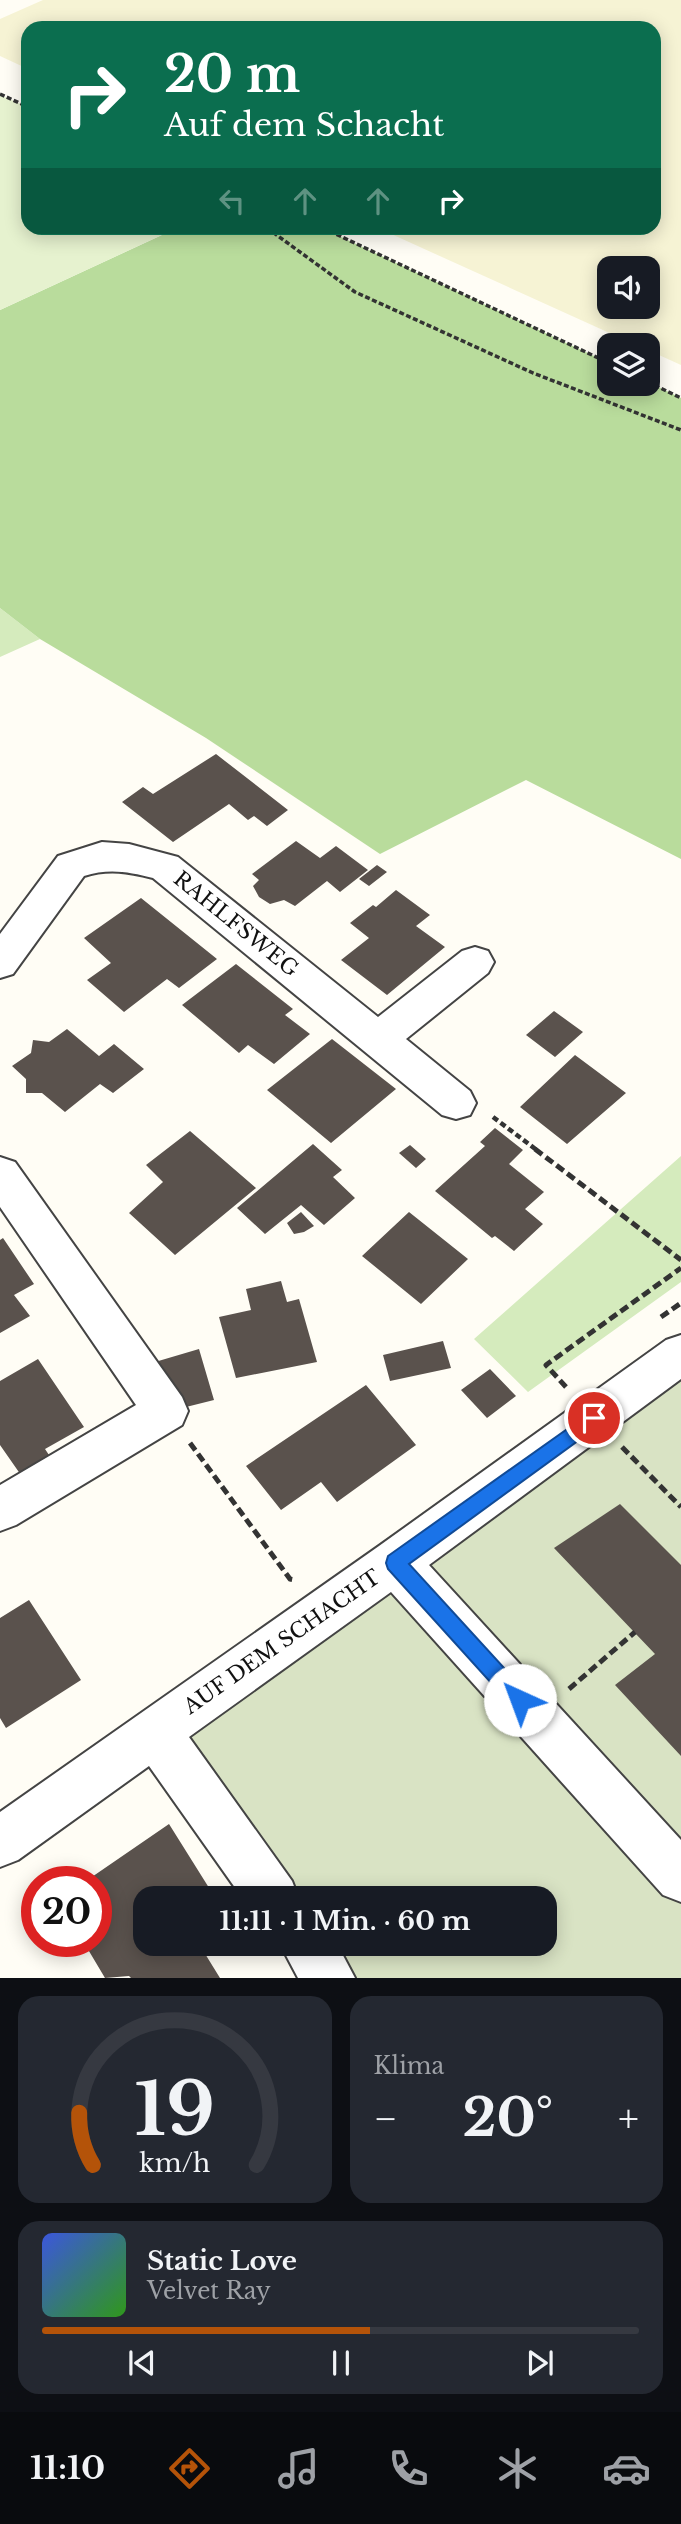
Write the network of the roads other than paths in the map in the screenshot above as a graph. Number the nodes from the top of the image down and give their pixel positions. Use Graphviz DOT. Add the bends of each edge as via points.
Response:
graph roads {
  1 [pos="475,962"];
  2 [pos="0,963"];
  3 [pos="378,1039"];
  4 [pos="456,1103"];
  5 [pos="0,1174"];
  6 [pos="681,1354"];
  7 [pos="0,1510"];
  8 [pos="395,1563"];
  9 [pos="155,1732"];
  10 [pos="0,1842"];
  11 [pos="681,1877"];
  12 [pos="265,1886"];
  13 [pos="314,1956"];
  14 [pos="329,1978"];
  1 -- 3 [label="street"];
  2 -- 3 [label="street, RAHLFSWEG" via="71,866 102,856 129,858 165,867"];
  3 -- 4 [label="street, RAHLFSWEG"];
  5 -- 7 [label="street" via="166,1411"];
  6 -- 8 [label="street, AUF DEM SCHACHT"];
  8 -- 9 [label="street, AUF DEM SCHACHT"];
  8 -- 11 [label="street"];
  9 -- 10 [label="street, AUF DEM SCHACHT"];
  9 -- 12 [label="street"];
  13 -- 14 [label="street"];
}
